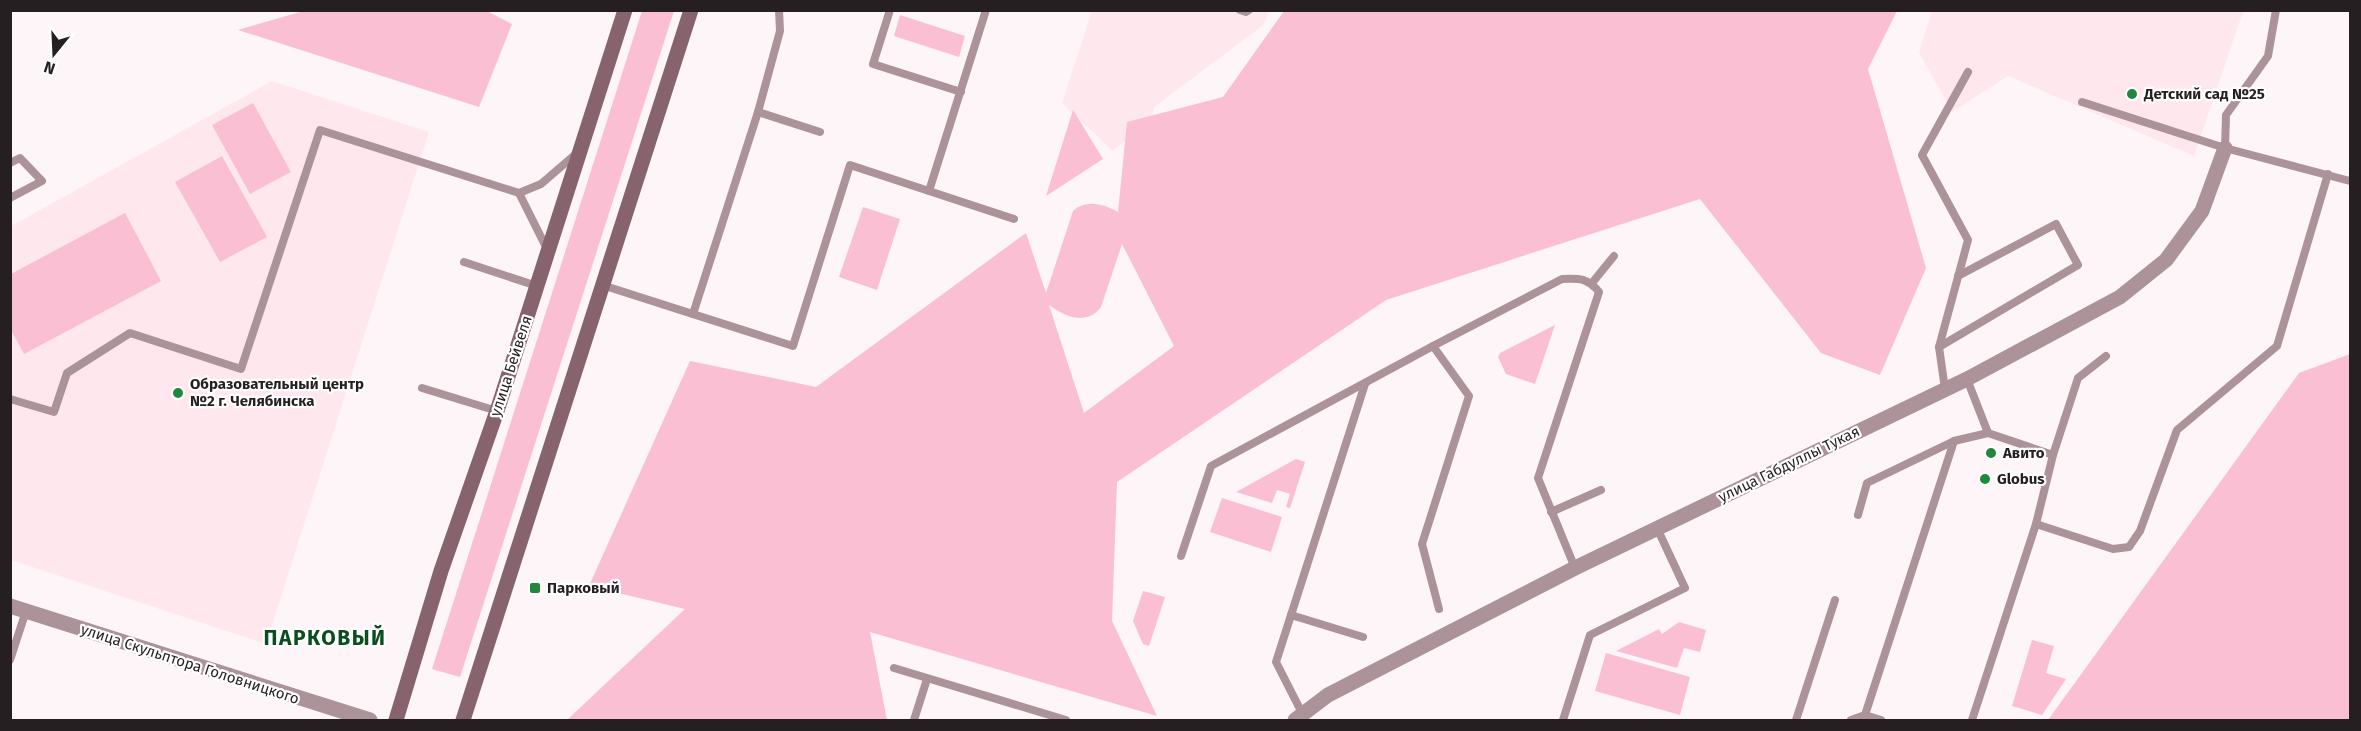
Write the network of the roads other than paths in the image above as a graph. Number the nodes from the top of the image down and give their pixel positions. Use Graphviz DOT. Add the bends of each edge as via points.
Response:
graph roads {
  1 [pos="625,10"];
  2 [pos="691,10"];
  3 [pos="779,10"];
  4 [pos="890,10"];
  5 [pos="1240,10"];
  6 [pos="1249,10"];
  7 [pos="2276,10"];
  8 [pos="984,11"];
  9 [pos="1968,72"];
  10 [pos="961,92"];
  11 [pos="2082,102"];
  12 [pos="758,112"];
  13 [pos="820,132"];
  14 [pos="2225,148"];
  15 [pos="580,150"];
  16 [pos="10,163"];
  17 [pos="2328,174"];
  18 [pos="2350,181"];
  19 [pos="929,191"];
  20 [pos="519,193"];
  21 [pos="10,198"];
  22 [pos="1014,219"];
  23 [pos="548,251"];
  24 [pos="1614,256"];
  25 [pos="465,262"];
  26 [pos="1958,276"];
  27 [pos="1592,283"];
  28 [pos="602,285"];
  29 [pos="537,286"];
  30 [pos="693,314"];
  31 [pos="1433,346"];
  32 [pos="1939,347"];
  33 [pos="2106,356"];
  34 [pos="1967,379"];
  35 [pos="1365,384"];
  36 [pos="422,388"];
  37 [pos="1945,389"];
  38 [pos="10,399"];
  39 [pos="497,411"];
  40 [pos="1988,433"];
  41 [pos="1954,441"];
  42 [pos="2053,455"];
  43 [pos="1601,490"];
  44 [pos="1551,512"];
  45 [pos="1858,515"];
  46 [pos="2036,524"];
  47 [pos="1657,528"];
  48 [pos="1181,556"];
  49 [pos="1575,568"];
  50 [pos="1835,600"];
  51 [pos="10,606"];
  52 [pos="1439,609"];
  53 [pos="27,611"];
  54 [pos="1291,615"];
  55 [pos="1363,637"];
  56 [pos="10,660"];
  57 [pos="894,668"];
  58 [pos="927,679"];
  59 [pos="1865,715"];
  60 [pos="1298,717"];
  61 [pos="370,720"];
  62 [pos="396,720"];
  63 [pos="463,720"];
  64 [pos="915,720"];
  65 [pos="1066,720"];
  66 [pos="1563,720"];
  67 [pos="1796,720"];
  68 [pos="1851,720"];
  69 [pos="1881,720"];
  70 [pos="1972,720"];
  1 -- 15 [label="main road, улица Бейвеля"];
  2 -- 28 [label="main road"];
  3 -- 12 [label="lane" via="780,31"];
  4 -- 10 [label="lane" via="873,64"];
  5 -- 6 [label="lane"];
  7 -- 14 [label="lane" via="2268,56 2226,115"];
  8 -- 10 [label="lane"];
  9 -- 26 [label="lane" via="1922,155 1968,240"];
  10 -- 19 [label="lane"];
  11 -- 14 [label="lane"];
  12 -- 13 [label="lane"];
  12 -- 30 [label="lane"];
  14 -- 17 [label="lane"];
  14 -- 34 [label="street, улица Габдуллы Тукая" via="2202,212 2166,260 2120,297"];
  15 -- 20 [label="lane" via="541,184"];
  15 -- 23 [label="main road, улица Бейвеля"];
  16 -- 21 [label="lane" via="20,158 42,181"];
  17 -- 18 [label="lane"];
  17 -- 46 [label="lane" via="2277,346 2177,430 2140,531 2129,547 2113,549"];
  19 -- 22 [label="lane"];
  19 -- 30 [label="lane" via="850,165 793,346"];
  20 -- 23 [label="lane"];
  20 -- 38 [label="lane" via="320,130 242,369 130,333 67,373 54,412"];
  23 -- 29 [label="main road, улица Бейвеля"];
  24 -- 27 [label="lane"];
  25 -- 29 [label="lane"];
  26 -- 32 [label="lane"];
  26 -- 32 [label="lane" via="2056,224 2078,265"];
  27 -- 31 [label="lane" via="1580,278 1562,279"];
  27 -- 44 [label="lane" via="1599,292 1538,478"];
  28 -- 30 [label="lane"];
  28 -- 63 [label="main road"];
  29 -- 39 [label="main road, улица Бейвеля"];
  31 -- 35 [label="lane"];
  31 -- 52 [label="lane" via="1468,396 1422,544"];
  32 -- 37 [label="lane"];
  33 -- 42 [label="lane" via="2078,378"];
  34 -- 37 [label="street, улица Габдуллы Тукая"];
  34 -- 40 [label="lane"];
  35 -- 48 [label="lane" via="1211,466"];
  35 -- 54 [label="lane"];
  36 -- 39 [label="lane"];
  37 -- 47 [label="street, улица Габдуллы Тукая"];
  39 -- 62 [label="main road, улица Бейвеля" via="441,571"];
  40 -- 41 [label="lane"];
  40 -- 42 [label="lane"];
  41 -- 45 [label="lane" via="1867,483"];
  41 -- 59 [label="lane"];
  42 -- 46 [label="lane"];
  43 -- 44 [label="lane"];
  44 -- 49 [label="lane"];
  46 -- 70 [label="lane"];
  47 -- 49 [label="street, улица Габдуллы Тукая"];
  47 -- 66 [label="lane" via="1685,588 1590,635"];
  49 -- 60 [label="street, улица Габдуллы Тукая" via="1328,695"];
  50 -- 67 [label="lane"];
  51 -- 53 [label="street, улица Скульптора Головницкого"];
  53 -- 56 [label="lane"];
  53 -- 61 [label="street, улица Скульптора Головницкого"];
  54 -- 55 [label="lane"];
  54 -- 60 [label="lane" via="1276,662"];
  57 -- 58 [label="lane"];
  58 -- 64 [label="lane"];
  58 -- 65 [label="lane"];
  59 -- 68 [label="lane"];
  59 -- 69 [label="lane"];
}
